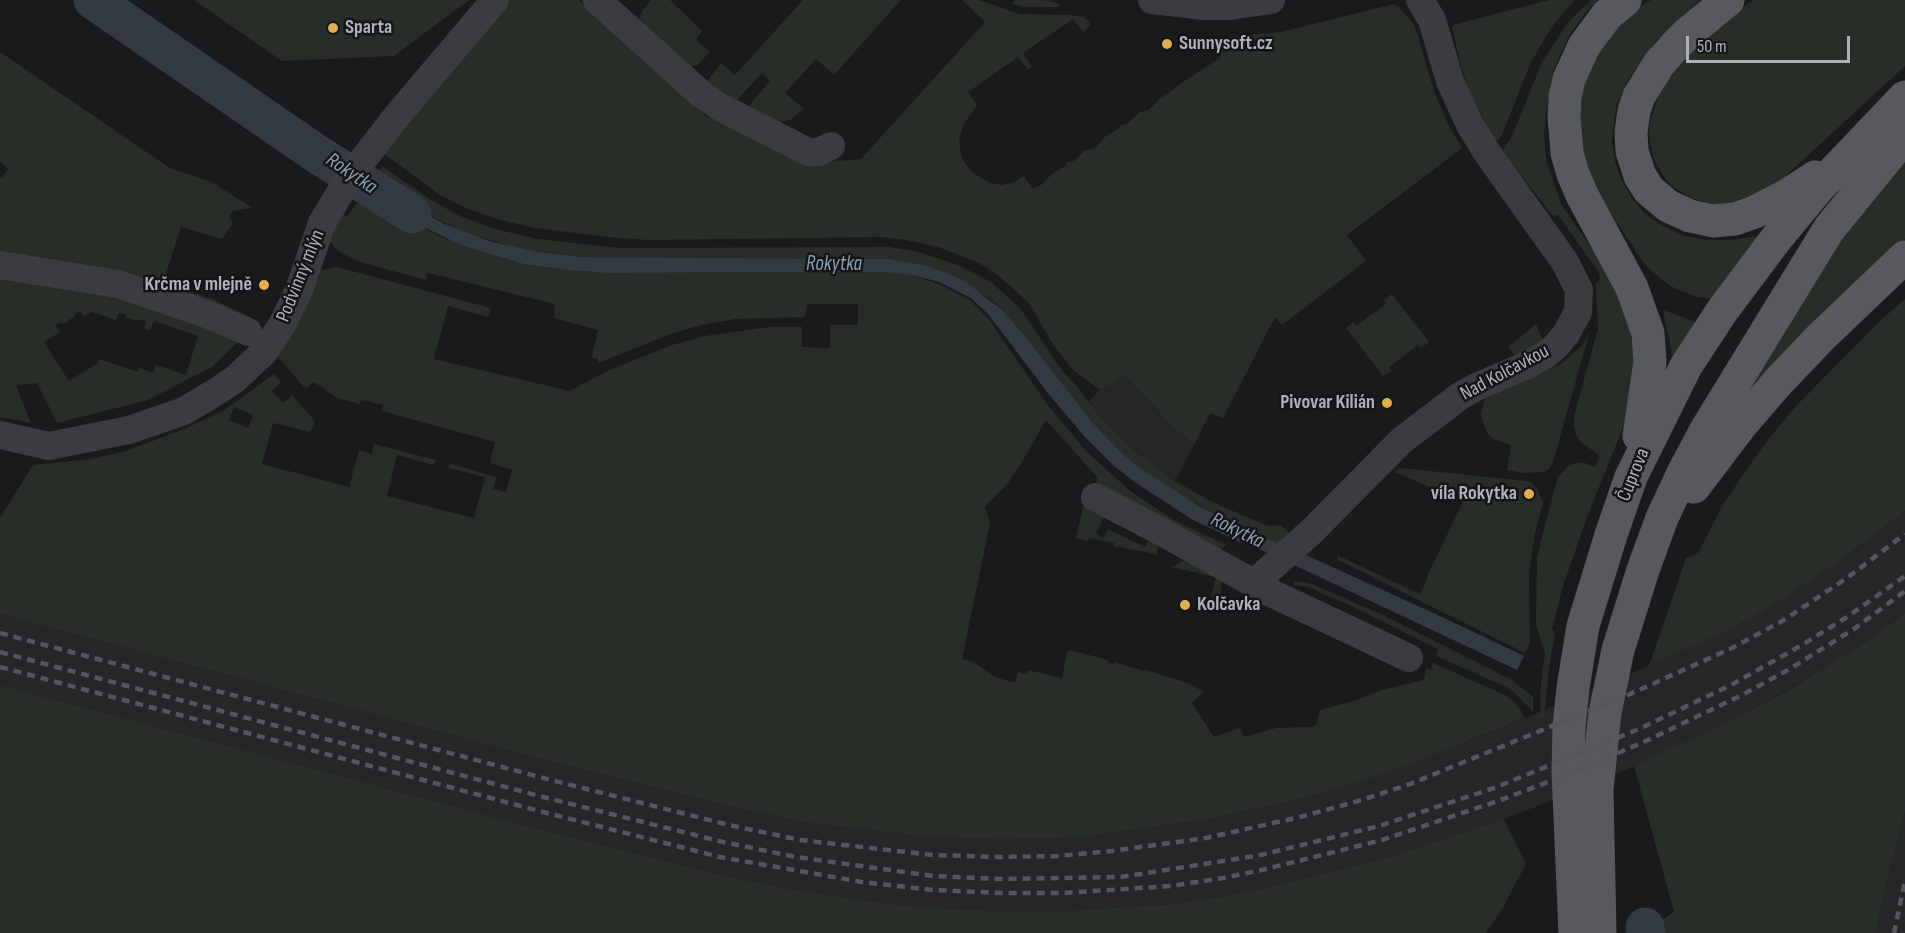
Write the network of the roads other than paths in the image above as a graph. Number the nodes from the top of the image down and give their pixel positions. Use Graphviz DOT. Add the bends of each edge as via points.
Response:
graph roads {
  1 [pos="495,0"];
  2 [pos="597,0"];
  3 [pos="1152,0"];
  4 [pos="1271,0"];
  5 [pos="1420,0"];
  6 [pos="1625,0"];
  7 [pos="1728,0"];
  8 [pos="1905,97"];
  9 [pos="1905,136"];
  10 [pos="831,146"];
  11 [pos="1849,154"];
  12 [pos="1905,257"];
  13 [pos="0,265"];
  14 [pos="248,332"];
  15 [pos="0,435"];
  16 [pos="1631,477"];
  17 [pos="1095,498"];
  18 [pos="1643,570"];
  19 [pos="1261,577"];
  20 [pos="1409,658"];
  21 [pos="1575,933"];
  22 [pos="1600,933"];
  1 -- 15 [label="street, Podvinný mlýn" via="426,80 335,200 317,234 299,290 282,325 264,352 235,379 184,411 129,430 49,446"];
  2 -- 10 [label="street" via="720,107 799,149 819,152"];
  3 -- 4 [label="street" via="1230,6"];
  5 -- 19 [label="street, Nad Kolčavkou" via="1432,20 1450,81 1470,125 1565,262 1579,290 1578,312 1557,346 1544,356 1460,396 1401,441"];
  6 -- 16 [label="main road" via="1584,46 1569,79 1564,116 1573,174 1632,288 1648,333 1650,362"];
  7 -- 11 [label="main road" via="1675,46 1639,96 1631,132 1632,151 1640,176 1650,190 1668,206 1690,216 1713,221 1735,219 1771,205"];
  8 -- 11 [label="main road, Čuprova"];
  9 -- 18 [label="main road" via="1829,229 1746,362 1684,471"];
  11 -- 16 [label="main road, Čuprova" via="1798,211 1722,310 1686,366"];
  12 -- 18 [label="main road" via="1758,403 1705,471"];
  13 -- 14 [label="street, Podvinný mlýn" via="118,284"];
  16 -- 21 [label="main road, Čuprova" via="1583,626 1573,688 1568,771"];
  17 -- 19 [label="street"];
  18 -- 22 [label="main road" via="1618,650 1605,713 1597,789"];
  19 -- 20 [label="street"];
}
